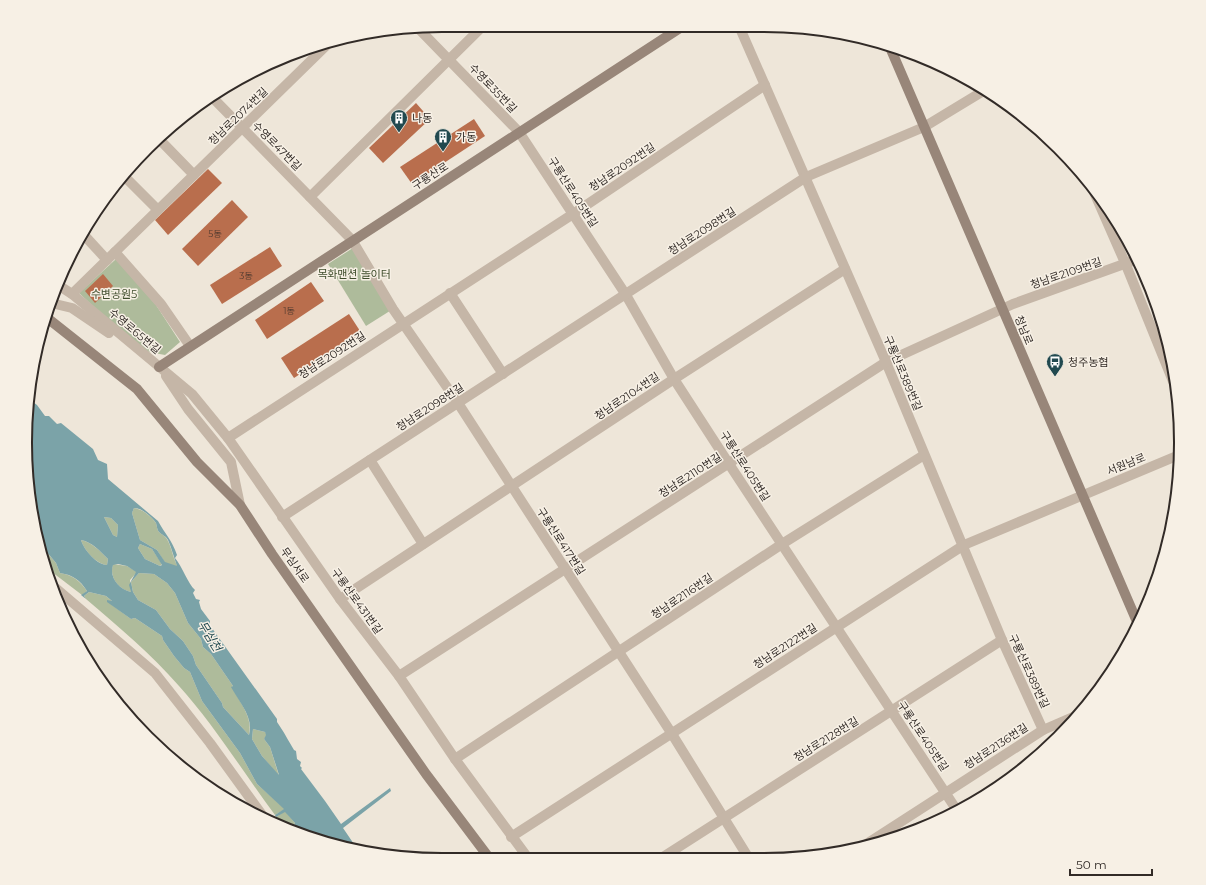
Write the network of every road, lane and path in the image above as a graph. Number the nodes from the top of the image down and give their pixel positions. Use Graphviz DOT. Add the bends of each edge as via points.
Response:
graph roads {
  1 [pos="477,32"];
  2 [pos="670,32"];
  3 [pos="742,32"];
  4 [pos="422,33"];
  5 [pos="321,51"];
  6 [pos="892,53"];
  7 [pos="449,61"];
  8 [pos="765,85"];
  9 [pos="979,93"];
  10 [pos="215,101"];
  11 [pos="924,127"];
  12 [pos="242,128"];
  13 [pos="519,132"];
  14 [pos="162,143"];
  15 [pos="194,175"];
  16 [pos="806,177"];
  17 [pos="128,180"];
  18 [pos="310,197"];
  19 [pos="158,210"];
  20 [pos="1102,210"];
  21 [pos="573,214"];
  22 [pos="87,238"];
  23 [pos="352,240"];
  24 [pos="115,252"];
  25 [pos="107,260"];
  26 [pos="1132,262"];
  27 [pos="1126,265"];
  28 [pos="845,269"];
  29 [pos="62,288"];
  30 [pos="450,293"];
  31 [pos="72,294"];
  32 [pos="626,295"];
  33 [pos="56,304"];
  34 [pos="1003,310"];
  35 [pos="51,320"];
  36 [pos="404,323"];
  37 [pos="190,346"];
  38 [pos="886,362"];
  39 [pos="1166,365"];
  40 [pos="159,367"];
  41 [pos="503,374"];
  42 [pos="674,379"];
  43 [pos="458,403"];
  44 [pos="228,438"];
  45 [pos="924,455"];
  46 [pos="1173,457"];
  47 [pos="370,460"];
  48 [pos="729,464"];
  49 [pos="512,486"];
  50 [pos="1082,494"];
  51 [pos="240,505"];
  52 [pos="282,517"];
  53 [pos="423,544"];
  54 [pos="782,544"];
  55 [pos="964,545"];
  56 [pos="565,569"];
  57 [pos="60,591"];
  58 [pos="340,599"];
  59 [pos="1135,617"];
  60 [pos="837,626"];
  61 [pos="1002,640"];
  62 [pos="619,653"];
  63 [pos="399,676"];
  64 [pos="892,712"];
  65 [pos="1065,720"];
  66 [pos="1043,730"];
  67 [pos="672,734"];
  68 [pos="455,759"];
  69 [pos="946,793"];
  70 [pos="954,806"];
  71 [pos="257,809"];
  72 [pos="725,818"];
  73 [pos="878,836"];
  74 [pos="511,837"];
  75 [pos="485,853"];
  76 [pos="523,853"];
  77 [pos="669,853"];
  78 [pos="746,853"];
  1 -- 7 [label="street"];
  2 -- 13 [label="street, 구룡산로"];
  3 -- 8 [label="street, 구룡산로389번길"];
  4 -- 7 [label="street, 수영로35번길"];
  5 -- 12 [label="street, 청남로2074번길"];
  6 -- 11 [label="street, 청남로"];
  7 -- 13 [label="street, 수영로35번길"];
  7 -- 18 [label="street"];
  8 -- 16 [label="street, 구룡산로389번길"];
  8 -- 21 [label="street, 청남로2092번길"];
  9 -- 11 [label="street, 청남로2098번길"];
  10 -- 12 [label="street, 수영로47번길"];
  11 -- 16 [label="street, 청남로2098번길"];
  11 -- 34 [label="street, 청남로"];
  12 -- 15 [label="street, 청남로2074번길"];
  12 -- 18 [label="street, 수영로47번길"];
  13 -- 21 [label="street, 구룡산로405번길"];
  13 -- 23 [label="street, 구룡산로"];
  14 -- 15 [label="street"];
  15 -- 19 [label="street, 청남로2074번길"];
  16 -- 28 [label="street, 구룡산로389번길"];
  16 -- 32 [label="street, 청남로2098번길"];
  17 -- 19 [label="street"];
  18 -- 23 [label="street, 수영로47번길"];
  19 -- 24 [label="street, 청남로2074번길"];
  20 -- 27 [label="street"];
  21 -- 30 [label="street, 청남로2092번길"];
  21 -- 32 [label="street, 구룡산로405번길"];
  22 -- 25 [label="street"];
  23 -- 36 [label="street, 구룡산로417번길"];
  23 -- 37 [label="street, 구룡산로"];
  24 -- 25 [label="street, 청남로2074번길"];
  24 -- 37 [label="street" via="161,304"];
  25 -- 31 [label="street, 청남로2074번길"];
  26 -- 27 [label="street, 청남로2109번길"];
  27 -- 34 [label="street, 청남로2109번길" via="1013,304"];
  27 -- 39 [label="street"];
  28 -- 38 [label="street, 구룡산로389번길"];
  28 -- 42 [label="street, 청남로2104번길"];
  29 -- 31 [label="street, 수영로65번길"];
  30 -- 36 [label="street, 청남로2092번길"];
  30 -- 41 [label="street"];
  31 -- 40 [label="street, 수영로65번길"];
  32 -- 41 [label="street, 청남로2098번길"];
  32 -- 42 [label="street, 구룡산로405번길"];
  33 -- 40 [label="street" via="72,308"];
  34 -- 38 [label="street, 청남로2110번길"];
  34 -- 50 [label="street, 청남로"];
  35 -- 51 [label="street, 무심서로" via="137,389 197,462"];
  36 -- 43 [label="street, 구룡산로417번길"];
  36 -- 44 [label="street, 청남로2092번길"];
  37 -- 40 [label="street, 구룡산로"];
  38 -- 45 [label="street, 구룡산로389번길"];
  38 -- 48 [label="street, 청남로2110번길"];
  40 -- 44 [label="street, 구룡산로431번길" via="192,394"];
  40 -- 51 [label="street" via="188,409 231,462"];
  41 -- 43 [label="street, 청남로2098번길"];
  42 -- 48 [label="street, 구룡산로405번길"];
  42 -- 49 [label="street, 청남로2104번길"];
  43 -- 47 [label="street, 청남로2098번길"];
  43 -- 49 [label="street, 구룡산로417번길"];
  44 -- 52 [label="street, 구룡산로431번길"];
  45 -- 54 [label="street, 청남로2116번길"];
  45 -- 55 [label="street, 구룡산로389번길"];
  46 -- 50 [label="street, 서원남로"];
  47 -- 52 [label="street, 청남로2098번길"];
  47 -- 53 [label="street"];
  48 -- 54 [label="street, 구룡산로405번길"];
  48 -- 56 [label="street, 청남로2110번길"];
  49 -- 53 [label="street, 청남로2104번길"];
  49 -- 56 [label="street, 구룡산로417번길"];
  50 -- 55 [label="street, 청남로2122번길"];
  50 -- 59 [label="street, 청남로"];
  51 -- 75 [label="street, 무심서로" via="426,774"];
  52 -- 58 [label="street, 구룡산로431번길"];
  53 -- 58 [label="street, 청남로2104번길"];
  54 -- 60 [label="street, 구룡산로405번길"];
  54 -- 62 [label="street, 청남로2116번길"];
  55 -- 60 [label="street, 청남로2122번길"];
  55 -- 61 [label="street, 구룡산로389번길"];
  56 -- 62 [label="street, 구룡산로417번길"];
  56 -- 63 [label="street, 청남로2110번길"];
  57 -- 71 [label="street" via="155,673"];
  58 -- 63 [label="street, 구룡산로431번길"];
  60 -- 64 [label="street, 구룡산로405번길"];
  60 -- 67 [label="street, 청남로2122번길"];
  61 -- 64 [label="street, 청남로2128번길"];
  61 -- 66 [label="street, 구룡산로389번길"];
  62 -- 67 [label="street, 구룡산로417번길"];
  62 -- 68 [label="street, 청남로2116번길"];
  63 -- 68 [label="street, 구룡산로431번길"];
  64 -- 69 [label="street, 구룡산로405번길"];
  64 -- 72 [label="street, 청남로2128번길"];
  65 -- 66 [label="street, 청남로2136번길"];
  66 -- 69 [label="street, 청남로2136번길"];
  67 -- 72 [label="street, 구룡산로417번길"];
  67 -- 74 [label="street, 청남로2122번길"];
  68 -- 74 [label="street, 구룡산로431번길"];
  69 -- 70 [label="street, 구룡산로405번길"];
  69 -- 73 [label="street, 청남로2136번길"];
  72 -- 77 [label="street, 청남로2128번길"];
  72 -- 78 [label="street, 구룡산로417번길"];
  74 -- 76 [label="street, 구룡산로431번길"];
}
